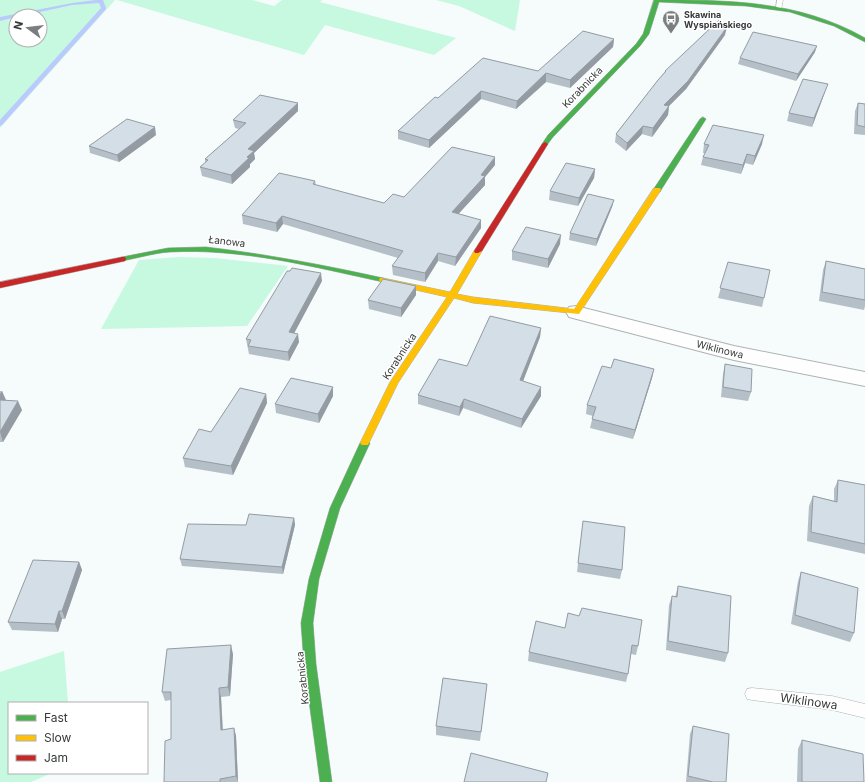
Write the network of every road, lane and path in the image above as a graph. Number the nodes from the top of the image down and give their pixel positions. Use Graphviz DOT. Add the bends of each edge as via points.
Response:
graph roads {
  1 [pos="657,0"];
  2 [pos="780,5"];
  3 [pos="865,40"];
  4 [pos="703,119"];
  5 [pos="0,285"];
  6 [pos="452,296"];
  7 [pos="576,312"];
  8 [pos="865,379"];
  9 [pos="752,694"];
  10 [pos="865,711"];
  11 [pos="326,782"];
  1 -- 2 [label="street"];
  1 -- 6 [label="street, Korabnicka" via="646,34 638,45 550,136 485,238"];
  2 -- 3 [label="street" via="828,21"];
  4 -- 7 [label="street"];
  5 -- 6 [label="street, Łanowa" via="168,250 206,249 319,266"];
  6 -- 7 [label="street, Wiklinowa"];
  6 -- 11 [label="street, Korabnicka" via="394,382 335,508 314,580 307,623"];
  7 -- 8 [label="street, Wiklinowa" via="734,352"];
  9 -- 10 [label="lane, Wiklinowa" via="832,703"];
}
